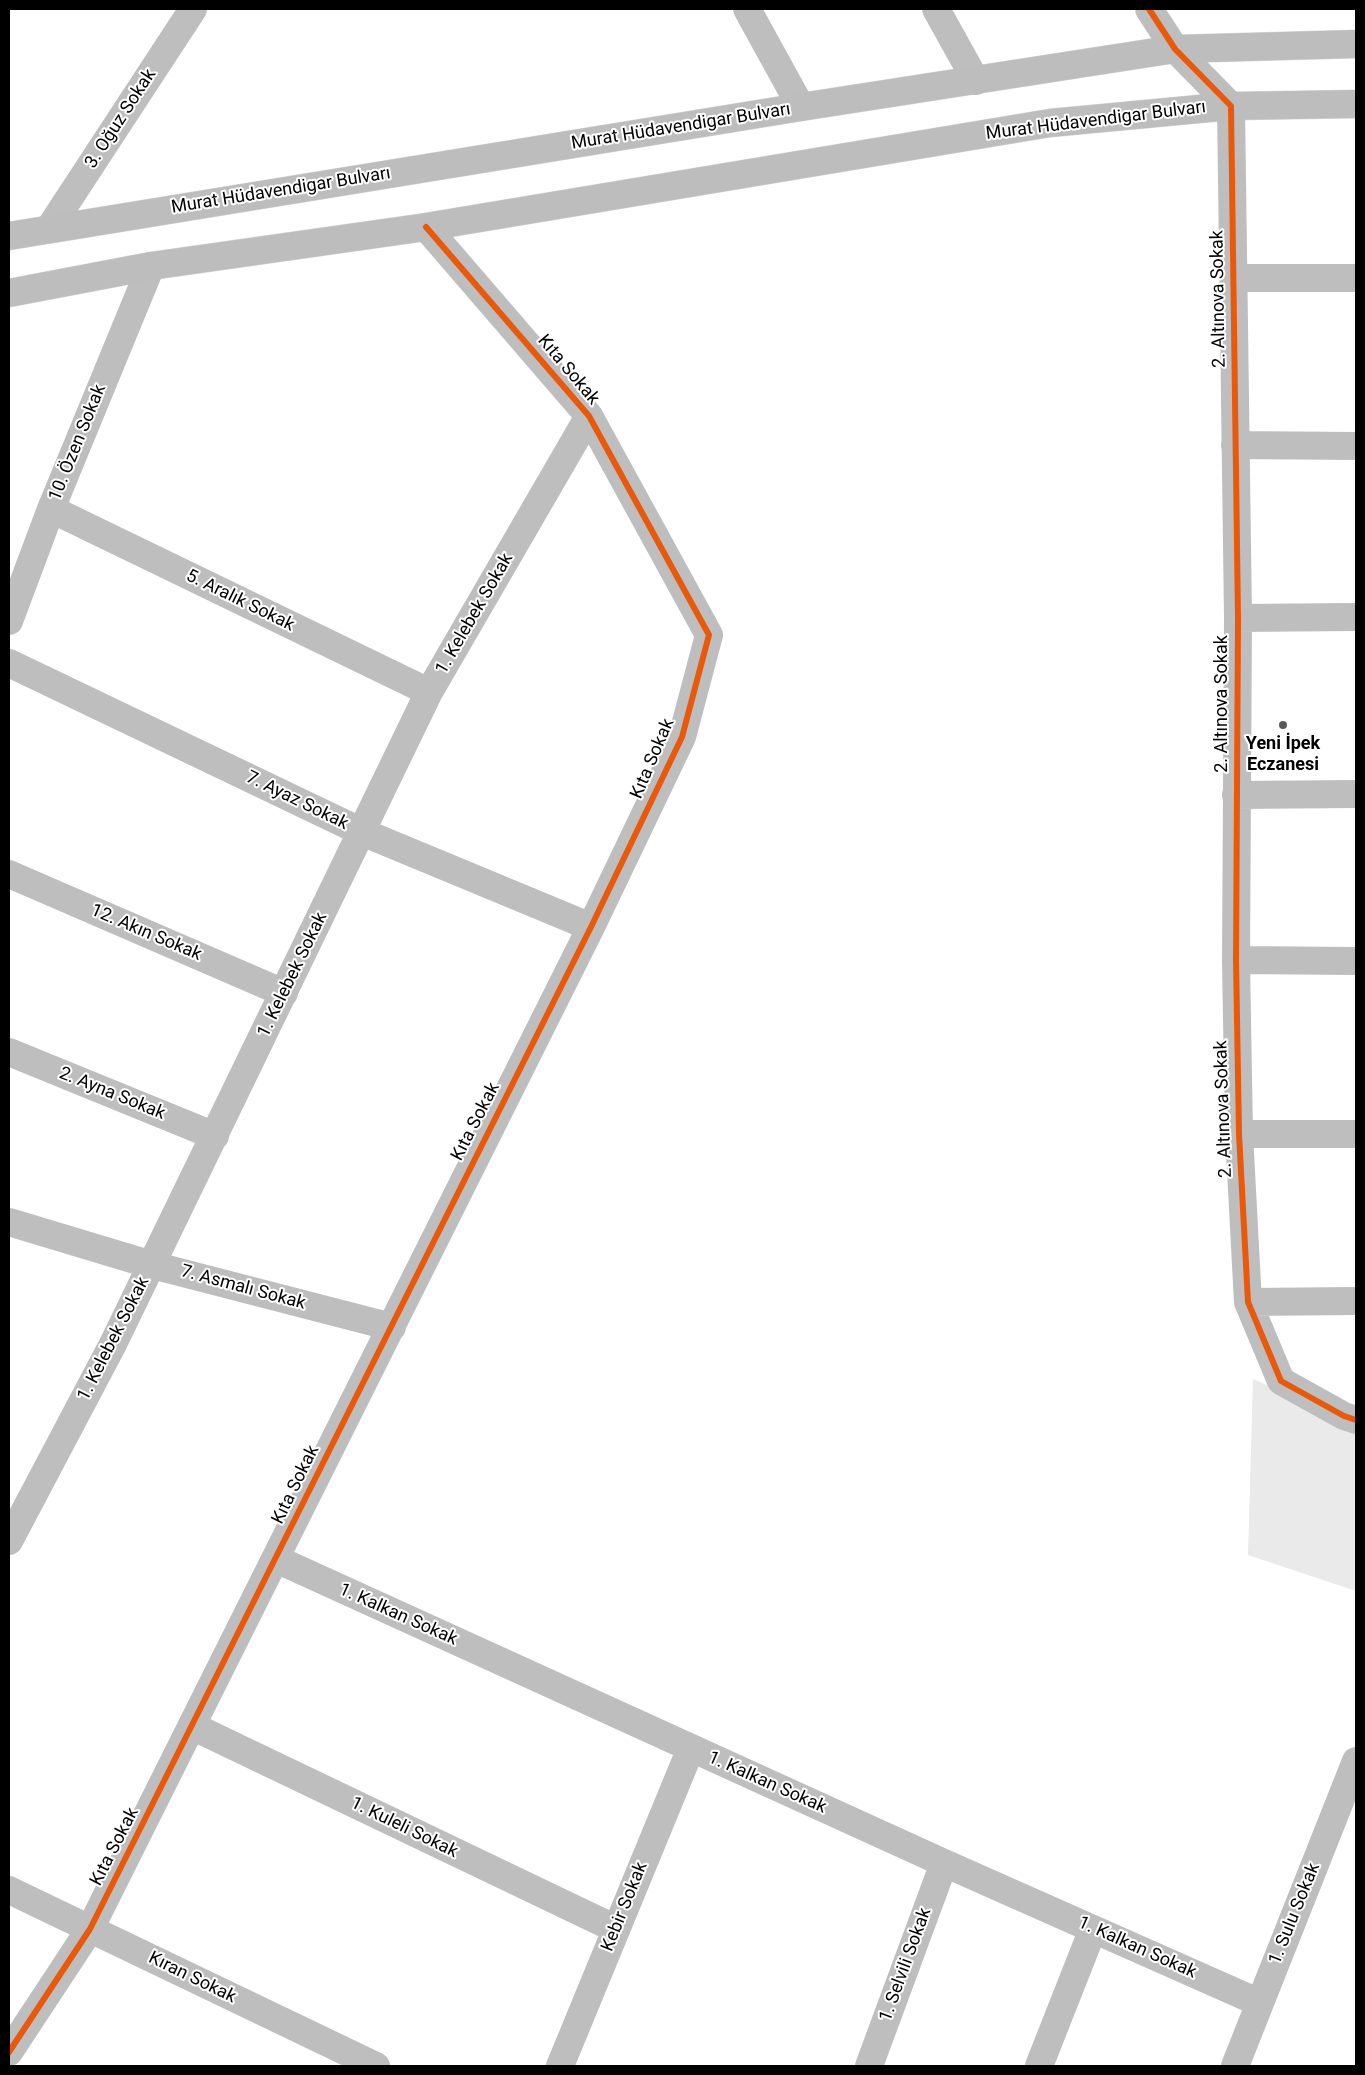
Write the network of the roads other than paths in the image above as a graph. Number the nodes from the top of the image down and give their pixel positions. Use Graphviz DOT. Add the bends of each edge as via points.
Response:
graph roads {
  1 [pos="193,9"];
  2 [pos="748,9"];
  3 [pos="936,9"];
  4 [pos="1149,9"];
  5 [pos="1356,44"];
  6 [pos="1175,49"];
  7 [pos="976,80"];
  8 [pos="1356,104"];
  9 [pos="1231,106"];
  10 [pos="801,107"];
  11 [pos="426,227"];
  12 [pos="49,229"];
  13 [pos="9,236"];
  14 [pos="151,266"];
  15 [pos="1234,278"];
  16 [pos="1356,278"];
  17 [pos="9,293"];
  18 [pos="589,416"];
  19 [pos="1235,446"];
  20 [pos="1356,446"];
  21 [pos="51,509"];
  22 [pos="1356,617"];
  23 [pos="1238,618"];
  24 [pos="9,621"];
  25 [pos="9,663"];
  26 [pos="430,692"];
  27 [pos="1356,794"];
  28 [pos="1236,795"];
  29 [pos="362,832"];
  30 [pos="9,874"];
  31 [pos="591,927"];
  32 [pos="1236,960"];
  33 [pos="1356,961"];
  34 [pos="284,992"];
  35 [pos="9,1052"];
  36 [pos="1239,1134"];
  37 [pos="1356,1134"];
  38 [pos="215,1136"];
  39 [pos="9,1222"];
  40 [pos="152,1265"];
  41 [pos="1356,1301"];
  42 [pos="1248,1302"];
  43 [pos="392,1327"];
  44 [pos="1356,1420"];
  45 [pos="9,1541"];
  46 [pos="276,1560"];
  47 [pos="192,1726"];
  48 [pos="691,1748"];
  49 [pos="1356,1761"];
  50 [pos="944,1863"];
  51 [pos="9,1890"];
  52 [pos="90,1929"];
  53 [pos="616,1929"];
  54 [pos="1093,1929"];
  55 [pos="1260,2003"];
  56 [pos="9,2052"];
  57 [pos="376,2066"];
  58 [pos="560,2066"];
  59 [pos="869,2066"];
  60 [pos="1039,2066"];
  61 [pos="1234,2066"];
  1 -- 12 [label="street, 3. Oğuz Sokak"];
  2 -- 10 [label="street"];
  3 -- 7 [label="street"];
  4 -- 6 [label="street"];
  5 -- 6 [label="main road, Murat Hüdavendigar Bulvarı"];
  6 -- 7 [label="main road, Murat Hüdavendigar Bulvarı"];
  6 -- 9 [label="street"];
  7 -- 10 [label="main road, Murat Hüdavendigar Bulvarı"];
  8 -- 9 [label="main road, Murat Hüdavendigar Bulvarı"];
  9 -- 11 [label="main road, Murat Hüdavendigar Bulvarı" via="1050,124"];
  9 -- 15 [label="street, 2. Altınova Sokak"];
  10 -- 12 [label="main road, Murat Hüdavendigar Bulvarı"];
  11 -- 14 [label="main road, Murat Hüdavendigar Bulvarı"];
  11 -- 18 [label="street, Kıta Sokak"];
  12 -- 13 [label="main road, Murat Hüdavendigar Bulvarı"];
  14 -- 17 [label="main road, Murat Hüdavendigar Bulvarı"];
  14 -- 21 [label="street, 10. Özen Sokak"];
  15 -- 16 [label="street"];
  15 -- 19 [label="street, 2. Altınova Sokak"];
  18 -- 26 [label="street, 1. Kelebek Sokak"];
  18 -- 31 [label="street, Kıta Sokak" via="709,635 682,737"];
  19 -- 20 [label="street"];
  19 -- 23 [label="street, 2. Altınova Sokak"];
  21 -- 24 [label="street, 10. Özen Sokak"];
  21 -- 26 [label="street, 5. Aralık Sokak"];
  22 -- 23 [label="street"];
  23 -- 28 [label="street, 2. Altınova Sokak"];
  25 -- 29 [label="street, 7. Ayaz Sokak"];
  26 -- 29 [label="street, 1. Kelebek Sokak"];
  27 -- 28 [label="street"];
  28 -- 32 [label="street, 2. Altınova Sokak"];
  29 -- 31 [label="street, 7. Ayaz Sokak"];
  29 -- 34 [label="street, 1. Kelebek Sokak"];
  30 -- 34 [label="street, 12. Akın Sokak"];
  31 -- 43 [label="street, Kıta Sokak"];
  32 -- 33 [label="street"];
  32 -- 36 [label="street, 2. Altınova Sokak"];
  34 -- 38 [label="street, 1. Kelebek Sokak"];
  35 -- 38 [label="street, 2. Ayna Sokak"];
  36 -- 37 [label="street"];
  36 -- 42 [label="street, 2. Altınova Sokak"];
  38 -- 40 [label="street, 1. Kelebek Sokak"];
  39 -- 40 [label="street, 7. Asmalı Sokak"];
  40 -- 43 [label="street, 7. Asmalı Sokak"];
  40 -- 45 [label="street, 1. Kelebek Sokak" via="114,1344"];
  41 -- 42 [label="street"];
  42 -- 44 [label="street, 2. Altınova Sokak" via="1281,1381"];
  43 -- 46 [label="street, Kıta Sokak"];
  46 -- 47 [label="street, Kıta Sokak"];
  46 -- 48 [label="street, 1. Kalkan Sokak"];
  47 -- 52 [label="street, Kıta Sokak"];
  47 -- 53 [label="street, 1. Kuleli Sokak"];
  48 -- 50 [label="street, 1. Kalkan Sokak"];
  48 -- 53 [label="street, Kebir Sokak"];
  49 -- 55 [label="street, 1. Sulu Sokak"];
  50 -- 54 [label="street, 1. Kalkan Sokak"];
  50 -- 59 [label="street, 1. Selvili Sokak"];
  51 -- 52 [label="street, Kıran Sokak"];
  52 -- 56 [label="street, Kıta Sokak"];
  52 -- 57 [label="street, Kıran Sokak"];
  53 -- 58 [label="street, Kebir Sokak"];
  54 -- 55 [label="street, 1. Kalkan Sokak"];
  54 -- 60 [label="street"];
  55 -- 61 [label="street, 1. Sulu Sokak"];
}
